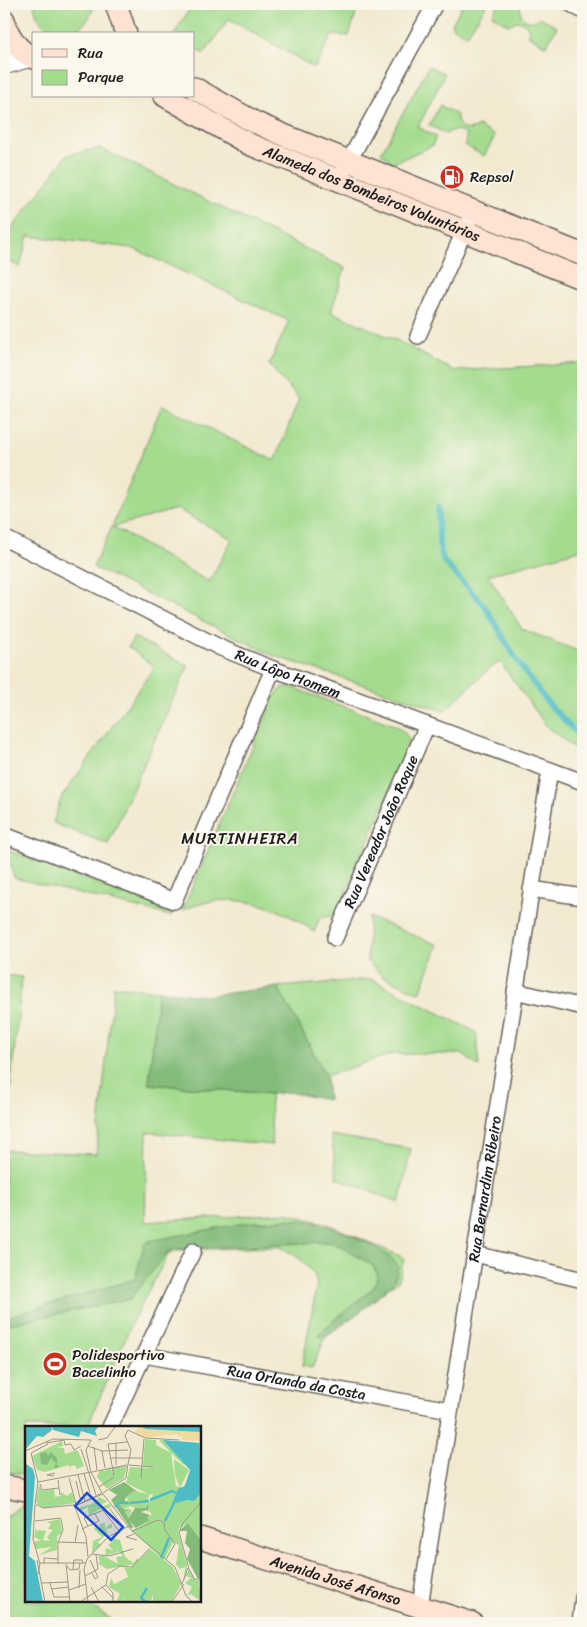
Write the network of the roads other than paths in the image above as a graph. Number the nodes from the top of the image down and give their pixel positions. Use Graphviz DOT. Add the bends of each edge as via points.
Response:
graph roads {
  1 [pos="115,4"];
  2 [pos="571,4"];
  3 [pos="430,6"];
  4 [pos="583,11"];
  5 [pos="4,27"];
  6 [pos="109,32"];
  7 [pos="125,32"];
  8 [pos="32,58"];
  9 [pos="4,64"];
  10 [pos="195,89"];
  11 [pos="169,98"];
  12 [pos="349,161"];
  13 [pos="339,180"];
  14 [pos="473,210"];
  15 [pos="464,231"];
  16 [pos="583,255"];
  17 [pos="583,279"];
  18 [pos="418,336"];
  19 [pos="4,538"];
  20 [pos="273,669"];
  21 [pos="427,725"];
  22 [pos="550,770"];
  23 [pos="583,782"];
  24 [pos="4,835"];
  25 [pos="531,889"];
  26 [pos="583,897"];
  27 [pos="335,938"];
  28 [pos="515,991"];
  29 [pos="583,1007"];
  30 [pos="193,1251"];
  31 [pos="475,1254"];
  32 [pos="583,1280"];
  33 [pos="144,1355"];
  34 [pos="450,1410"];
  35 [pos="110,1426"];
  36 [pos="4,1486"];
  37 [pos="25,1490"];
  38 [pos="201,1538"];
  39 [pos="583,1598"];
  40 [pos="420,1606"];
  41 [pos="472,1623"];
  42 [pos="580,1623"];
  1 -- 6 [label="main road"];
  1 -- 7 [label="main road"];
  2 -- 4 [label="street"];
  3 -- 12 [label="street"];
  5 -- 8 [label="main road" via="12,40"];
  8 -- 9 [label="street"];
  10 -- 12 [label="main road, Alameda dos Bombeiros Voluntários" via="254,122"];
  11 -- 13 [label="main road, Alameda dos Bombeiros Voluntários" via="249,144"];
  12 -- 13 [label="street"];
  12 -- 14 [label="main road, Alameda dos Bombeiros Voluntários"];
  13 -- 15 [label="main road, Alameda dos Bombeiros Voluntários"];
  14 -- 15 [label="street"];
  14 -- 16 [label="main road, Alameda dos Bombeiros Voluntários"];
  15 -- 17 [label="main road, Alameda dos Bombeiros Voluntários"];
  15 -- 18 [label="street"];
  19 -- 20 [label="street, Rua Lôpo Homem" via="221,648"];
  20 -- 21 [label="street, Rua Lôpo Homem"];
  20 -- 24 [label="street" via="174,901"];
  21 -- 22 [label="street, Rua Lôpo Homem"];
  21 -- 27 [label="street, Rua Vereador João Roque"];
  22 -- 23 [label="street, Rua Lôpo Homem"];
  22 -- 25 [label="street, Rua Bernardim Ribeiro"];
  25 -- 26 [label="street"];
  25 -- 28 [label="street, Rua Bernardim Ribeiro"];
  28 -- 29 [label="street"];
  28 -- 31 [label="street, Rua Bernardim Ribeiro"];
  30 -- 33 [label="street"];
  31 -- 32 [label="street"];
  31 -- 34 [label="street, Rua Bernardim Ribeiro"];
  33 -- 34 [label="street, Rua Orlando da Costa"];
  33 -- 35 [label="street"];
  34 -- 40 [label="street, Rua Bernardim Ribeiro"];
  36 -- 37 [label="main road"];
  38 -- 40 [label="main road, Avenida José Afonso"];
  39 -- 42 [label="street"];
  40 -- 41 [label="main road, Avenida José Afonso"];
}
